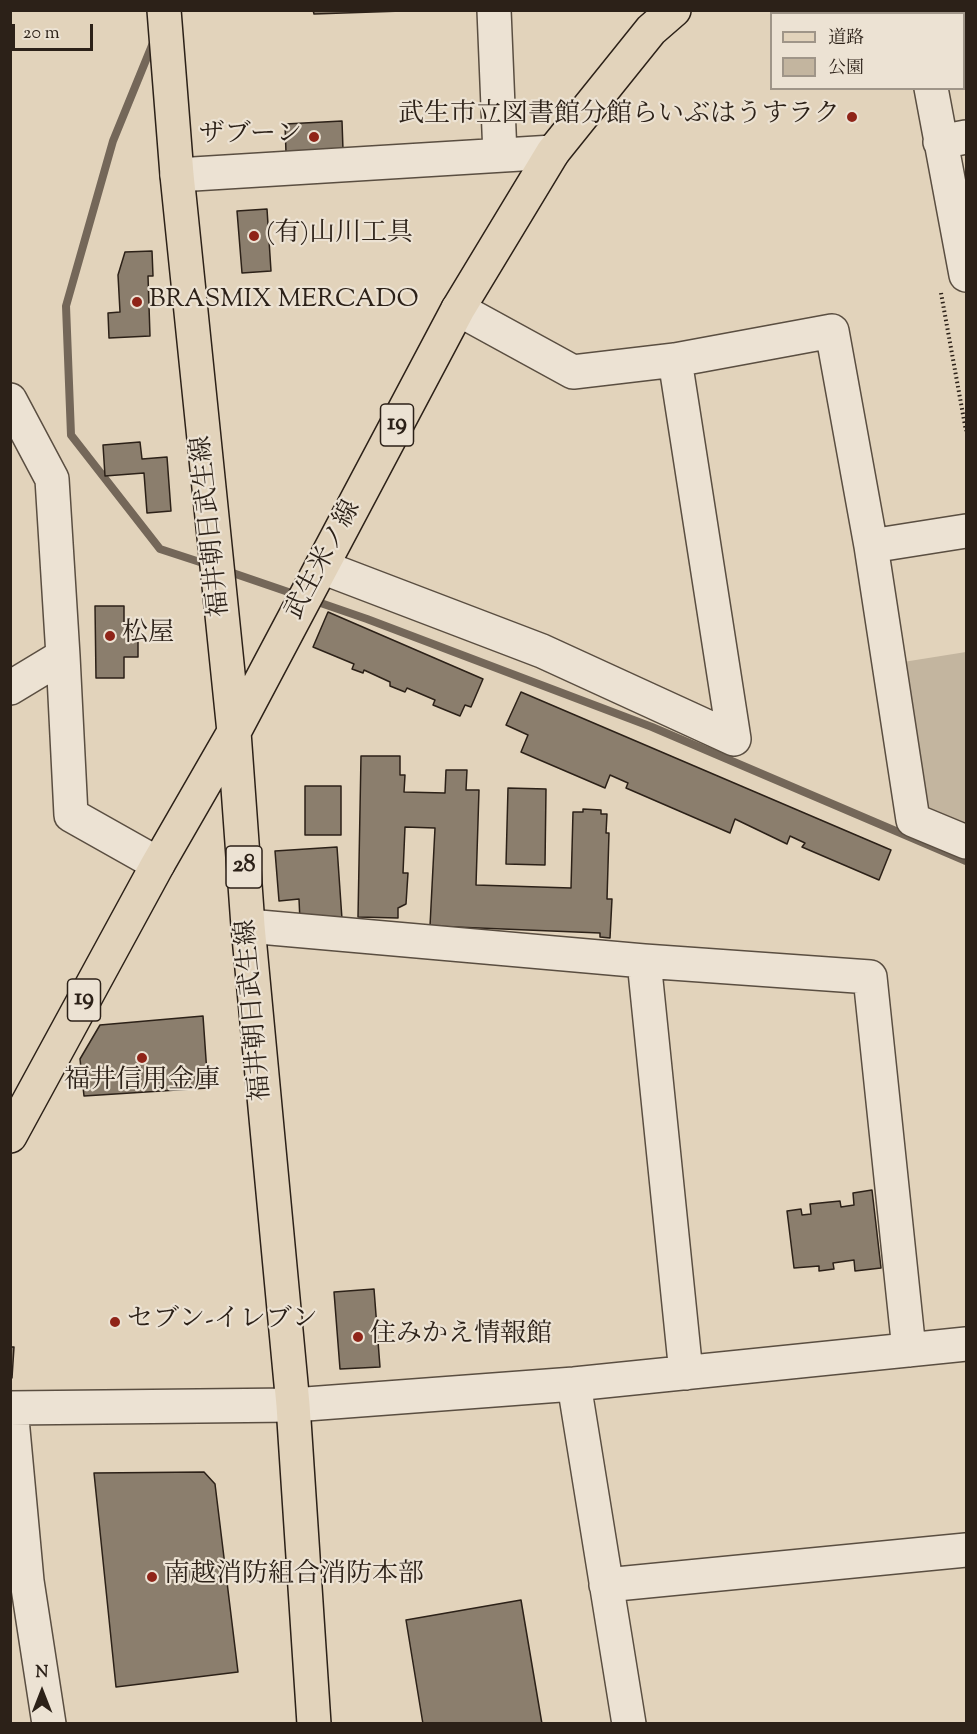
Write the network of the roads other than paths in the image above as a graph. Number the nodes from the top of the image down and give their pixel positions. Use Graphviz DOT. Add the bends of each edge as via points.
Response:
graph roads {
  1 [pos="164,10"];
  2 [pos="494,10"];
  3 [pos="674,10"];
  4 [pos="932,90"];
  5 [pos="953,139"];
  6 [pos="553,152"];
  7 [pos="500,155"];
  8 [pos="177,175"];
  9 [pos="966,275"];
  10 [pos="458,309"];
  11 [pos="675,360"];
  12 [pos="10,400"];
  13 [pos="966,531"];
  14 [pos="871,546"];
  15 [pos="322,567"];
  16 [pos="63,656"];
  17 [pos="10,688"];
  18 [pos="234,732"];
  19 [pos="966,842"];
  20 [pos="158,864"];
  21 [pos="248,926"];
  22 [pos="644,961"];
  23 [pos="10,1136"];
  24 [pos="966,1344"];
  25 [pos="909,1350"];
  26 [pos="686,1373"];
  27 [pos="574,1384"];
  28 [pos="293,1405"];
  29 [pos="11,1408"];
  30 [pos="966,1550"];
  31 [pos="606,1585"];
  32 [pos="25,1667"];
  33 [pos="49,1724"];
  34 [pos="314,1724"];
  35 [pos="629,1724"];
  1 -- 8 [label="main road, 福井朝日武生線 / 28"];
  2 -- 7 [label="street"];
  3 -- 6 [label="main road, 武生米ノ線 / 19" via="651,30"];
  4 -- 5 [label="street"];
  5 -- 9 [label="street"];
  6 -- 7 [label="street"];
  6 -- 10 [label="main road, 武生米ノ線 / 19"];
  7 -- 8 [label="street"];
  8 -- 18 [label="main road, 福井朝日武生線 / 28"];
  10 -- 11 [label="street" via="573,372"];
  10 -- 15 [label="main road, 武生米ノ線 / 19"];
  11 -- 14 [label="street" via="832,331"];
  11 -- 15 [label="street" via="734,739 542,651"];
  12 -- 16 [label="street" via="52,479"];
  13 -- 14 [label="street"];
  14 -- 19 [label="street" via="913,820"];
  15 -- 18 [label="main road, 武生米ノ線 / 19"];
  16 -- 17 [label="street"];
  16 -- 20 [label="street" via="71,815"];
  18 -- 20 [label="main road, 武生米ノ線 / 19"];
  18 -- 21 [label="main road, 福井朝日武生線 / 28"];
  20 -- 23 [label="main road, 武生米ノ線 / 19"];
  21 -- 22 [label="street"];
  21 -- 28 [label="main road, 福井朝日武生線 / 28"];
  22 -- 25 [label="street" via="870,977"];
  22 -- 26 [label="street"];
  24 -- 25 [label="street"];
  25 -- 26 [label="street"];
  26 -- 27 [label="street"];
  27 -- 28 [label="street"];
  27 -- 31 [label="street"];
  28 -- 29 [label="street"];
  28 -- 34 [label="main road, 福井朝日武生線 / 28"];
  29 -- 32 [label="street" via="27,1581"];
  30 -- 31 [label="street"];
  31 -- 35 [label="street"];
  32 -- 33 [label="street"];
}
